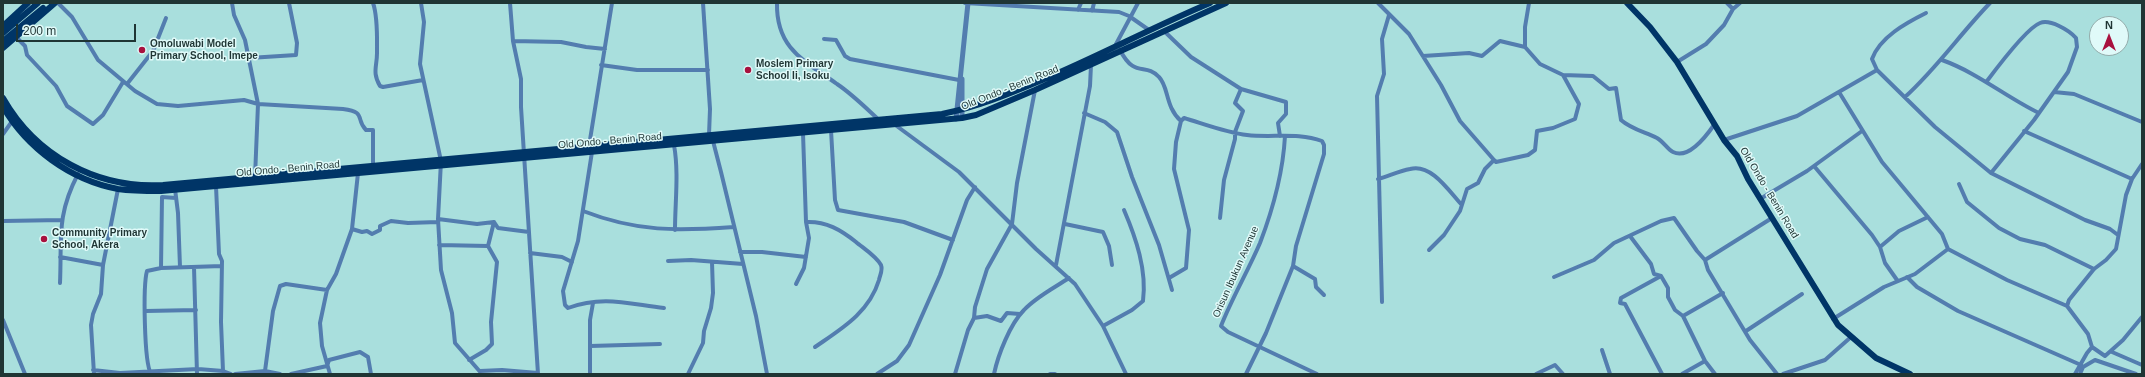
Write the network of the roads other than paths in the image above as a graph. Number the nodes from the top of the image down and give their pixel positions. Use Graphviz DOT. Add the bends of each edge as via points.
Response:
graph roads {
  1 [pos="28,3"];
  2 [pos="38,3"];
  3 [pos="48,3"];
  4 [pos="55,3"];
  5 [pos="58,3"];
  6 [pos="232,3"];
  7 [pos="289,3"];
  8 [pos="373,3"];
  9 [pos="421,3"];
  10 [pos="510,3"];
  11 [pos="612,3"];
  12 [pos="703,3"];
  13 [pos="777,3"];
  14 [pos="964,3"];
  15 [pos="968,3"];
  16 [pos="1081,3"];
  17 [pos="1094,3"];
  18 [pos="1138,3"];
  19 [pos="1210,3"];
  20 [pos="1226,3"];
  21 [pos="1378,3"];
  22 [pos="1529,3"];
  23 [pos="1627,3"];
  24 [pos="1727,3"];
  25 [pos="1740,3"];
  26 [pos="1990,3"];
  27 [pos="1733,8"];
  28 [pos="1078,10"];
  29 [pos="1092,10"];
  30 [pos="31,13"];
  31 [pos="1926,13"];
  32 [pos="1389,15"];
  33 [pos="1129,16"];
  34 [pos="166,18"];
  35 [pos="3,26"];
  36 [pos="1149,30"];
  37 [pos="1164,31"];
  38 [pos="3,33"];
  39 [pos="16,37"];
  40 [pos="824,39"];
  41 [pos="514,41"];
  42 [pos="3,42"];
  43 [pos="1118,47"];
  44 [pos="1525,47"];
  45 [pos="3,48"];
  46 [pos="604,49"];
  47 [pos="1423,56"];
  48 [pos="249,58"];
  49 [pos="1942,60"];
  50 [pos="1677,62"];
  51 [pos="602,65"];
  52 [pos="1091,65"];
  53 [pos="708,70"];
  54 [pos="1877,70"];
  55 [pos="961,74"];
  56 [pos="1563,75"];
  57 [pos="423,80"];
  58 [pos="959,80"];
  59 [pos="1987,81"];
  60 [pos="125,83"];
  61 [pos="1241,89"];
  62 [pos="1035,90"];
  63 [pos="1839,92"];
  64 [pos="2054,92"];
  65 [pos="1905,97"];
  66 [pos="3,98"];
  67 [pos="258,104"];
  68 [pos="3,107"];
  69 [pos="959,110"];
  70 [pos="1084,113"];
  71 [pos="2039,113"];
  72 [pos="889,119"];
  73 [pos="959,119"];
  74 [pos="13,120"];
  75 [pos="880,120"];
  76 [pos="1182,121"];
  77 [pos="2142,122"];
  78 [pos="894,124"];
  79 [pos="1714,125"];
  80 [pos="831,130"];
  81 [pos="1862,131"];
  82 [pos="2024,131"];
  83 [pos="1235,132"];
  84 [pos="802,133"];
  85 [pos="3,134"];
  86 [pos="1282,136"];
  87 [pos="711,138"];
  88 [pos="1724,140"];
  89 [pos="674,145"];
  90 [pos="589,146"];
  91 [pos="524,151"];
  92 [pos="592,152"];
  93 [pos="526,159"];
  94 [pos="1494,160"];
  95 [pos="441,163"];
  96 [pos="2142,164"];
  97 [pos="373,166"];
  98 [pos="1814,166"];
  99 [pos="1991,173"];
  100 [pos="78,174"];
  101 [pos="358,174"];
  102 [pos="255,177"];
  103 [pos="1378,178"];
  104 [pos="2132,178"];
  105 [pos="262,179"];
  106 [pos="1959,184"];
  107 [pos="216,186"];
  108 [pos="975,187"];
  109 [pos="118,189"];
  110 [pos="175,189"];
  111 [pos="176,198"];
  112 [pos="1760,199"];
  113 [pos="1461,204"];
  114 [pos="1124,210"];
  115 [pos="583,211"];
  116 [pos="1928,217"];
  117 [pos="1220,218"];
  118 [pos="1772,218"];
  119 [pos="3,220"];
  120 [pos="62,220"];
  121 [pos="438,220"];
  122 [pos="494,222"];
  123 [pos="806,222"];
  124 [pos="1012,224"];
  125 [pos="1065,224"];
  126 [pos="734,227"];
  127 [pos="352,229"];
  128 [pos="675,230"];
  129 [pos="529,232"];
  130 [pos="2118,235"];
  131 [pos="1630,236"];
  132 [pos="953,240"];
  133 [pos="440,245"];
  134 [pos="488,246"];
  135 [pos="1880,247"];
  136 [pos="1948,249"];
  137 [pos="1429,250"];
  138 [pos="740,252"];
  139 [pos="530,253"];
  140 [pos="60,257"];
  141 [pos="806,257"];
  142 [pos="1705,260"];
  143 [pos="668,261"];
  144 [pos="572,262"];
  145 [pos="712,262"];
  146 [pos="743,264"];
  147 [pos="103,265"];
  148 [pos="1056,265"];
  149 [pos="1112,265"];
  150 [pos="222,266"];
  151 [pos="1293,266"];
  152 [pos="180,267"];
  153 [pos="194,267"];
  154 [pos="160,268"];
  155 [pos="2094,269"];
  156 [pos="1660,276"];
  157 [pos="1554,277"];
  158 [pos="1907,277"];
  159 [pos="1069,278"];
  160 [pos="1169,278"];
  161 [pos="1897,280"];
  162 [pos="60,283"];
  163 [pos="796,284"];
  164 [pos="327,290"];
  165 [pos="1172,290"];
  166 [pos="1723,292"];
  167 [pos="1802,294"];
  168 [pos="1324,295"];
  169 [pos="1382,302"];
  170 [pos="593,304"];
  171 [pos="2067,306"];
  172 [pos="664,308"];
  173 [pos="196,310"];
  174 [pos="146,311"];
  175 [pos="1020,314"];
  176 [pos="1683,316"];
  177 [pos="974,318"];
  178 [pos="2142,318"];
  179 [pos="1833,319"];
  180 [pos="3,320"];
  181 [pos="1103,326"];
  182 [pos="5,329"];
  183 [pos="1746,332"];
  184 [pos="1851,337"];
  185 [pos="660,344"];
  186 [pos="590,346"];
  187 [pos="815,347"];
  188 [pos="1258,347"];
  189 [pos="2092,347"];
  190 [pos="1602,350"];
  191 [pos="2112,352"];
  192 [pos="469,360"];
  193 [pos="1705,361"];
  194 [pos="2142,364"];
  195 [pos="2081,365"];
  196 [pos="327,366"];
  197 [pos="2122,368"];
  198 [pos="223,371"];
  199 [pos="265,371"];
  200 [pos="93,372"];
  201 [pos="197,372"];
  202 [pos="150,373"];
  203 [pos="481,373"];
  204 [pos="1907,373"];
  205 [pos="25,374"];
  206 [pos="231,374"];
  207 [pos="235,374"];
  208 [pos="244,374"];
  209 [pos="280,374"];
  210 [pos="291,374"];
  211 [pos="330,374"];
  212 [pos="371,374"];
  213 [pos="538,374"];
  214 [pos="590,374"];
  215 [pos="688,374"];
  216 [pos="767,374"];
  217 [pos="877,374"];
  218 [pos="955,374"];
  219 [pos="994,374"];
  220 [pos="1050,374"];
  221 [pos="1055,374"];
  222 [pos="1126,374"];
  223 [pos="1246,374"];
  224 [pos="1317,374"];
  225 [pos="1536,374"];
  226 [pos="1563,374"];
  227 [pos="1610,374"];
  228 [pos="1662,374"];
  229 [pos="1682,374"];
  230 [pos="1715,374"];
  231 [pos="1777,374"];
  232 [pos="1783,374"];
  233 [pos="2075,374"];
  234 [pos="2080,374"];
  235 [pos="2118,374"];
  236 [pos="2136,374"];
  1 -- 35 [label="main road"];
  2 -- 30 [label="main road"];
  3 -- 30 [label="main road"];
  4 -- 39 [label="main road"];
  5 -- 60 [label="street" via="72,17 98,60"];
  6 -- 48 [label="street"];
  7 -- 48 [label="street" via="297,43 296,55"];
  8 -- 57 [label="street" via="377,55 374,70 380,86"];
  9 -- 57 [label="street" via="424,22 420,64"];
  10 -- 41 [label="street"];
  11 -- 46 [label="street"];
  12 -- 53 [label="street"];
  13 -- 75 [label="street" via="782,35 797,56 838,84"];
  14 -- 15 [label="street"];
  15 -- 28 [label="street"];
  15 -- 55 [label="street"];
  16 -- 28 [label="street"];
  17 -- 29 [label="street"];
  18 -- 33 [label="street"];
  19 -- 36 [label="main road, Old Ondo - Benin Road"];
  20 -- 37 [label="main road, Old Ondo - Benin Road"];
  21 -- 32 [label="street"];
  22 -- 44 [label="street"];
  23 -- 50 [label="main road, Old Ondo - Benin Road" via="1650,27"];
  24 -- 27 [label="street"];
  25 -- 27 [label="street"];
  26 -- 49 [label="street" via="1948,49"];
  27 -- 50 [label="street" via="1724,25 1706,44"];
  28 -- 29 [label="street"];
  29 -- 33 [label="street" via="1119,12"];
  30 -- 38 [label="main road"];
  30 -- 42 [label="main road"];
  31 -- 54 [label="street" via="1897,30 1882,43 1872,59"];
  32 -- 47 [label="street" via="1409,34"];
  32 -- 103 [label="street" via="1382,39 1384,74 1377,96"];
  33 -- 36 [label="street"];
  33 -- 43 [label="street"];
  34 -- 60 [label="street" via="153,51"];
  36 -- 43 [label="main road, Old Ondo - Benin Road"];
  37 -- 43 [label="main road, Old Ondo - Benin Road"];
  37 -- 61 [label="street" via="1190,57"];
  39 -- 45 [label="main road"];
  39 -- 60 [label="street" via="25,46 27,55 56,86 67,106 94,124"];
  40 -- 58 [label="street" via="836,40 845,56 850,59"];
  41 -- 46 [label="street" via="561,42"];
  41 -- 91 [label="street" via="521,79"];
  43 -- 52 [label="main road, Old Ondo - Benin Road"];
  43 -- 69 [label="main road, Old Ondo - Benin Road" via="998,99"];
  43 -- 76 [label="street" via="1135,69 1148,70 1160,77 1174,115"];
  44 -- 47 [label="street" via="1500,41 1482,56 1469,53"];
  44 -- 56 [label="street" via="1540,64"];
  46 -- 51 [label="street"];
  47 -- 94 [label="street" via="1460,121"];
  48 -- 67 [label="street"];
  49 -- 59 [label="street"];
  49 -- 65 [label="street"];
  50 -- 79 [label="main road, Old Ondo - Benin Road"];
  51 -- 53 [label="street" via="637,70"];
  51 -- 90 [label="street"];
  52 -- 62 [label="main road, Old Ondo - Benin Road"];
  52 -- 70 [label="street" via="1091,80"];
  53 -- 87 [label="street"];
  54 -- 63 [label="street"];
  54 -- 65 [label="street"];
  55 -- 58 [label="street"];
  55 -- 69 [label="street"];
  56 -- 79 [label="street" via="1593,76 1609,89 1616,88 1621,120 1663,142 1675,153 1683,153 1701,143"];
  56 -- 94 [label="street" via="1579,104 1575,119 1553,128 1536,131 1536,147 1528,156 1496,162"];
  57 -- 95 [label="street" via="433,116"];
  58 -- 69 [label="street"];
  59 -- 64 [label="street" via="2034,26 2047,22 2070,31 2076,38 2077,47 2071,67"];
  59 -- 71 [label="street"];
  60 -- 67 [label="street" via="147,99 165,105 201,105 244,100"];
  61 -- 83 [label="street" via="1235,103 1243,111"];
  61 -- 86 [label="street" via="1286,102 1286,114 1278,122"];
  62 -- 73 [label="main road, Old Ondo - Benin Road" via="976,115"];
  62 -- 124 [label="street" via="1017,183"];
  63 -- 81 [label="street"];
  63 -- 88 [label="street" via="1797,116"];
  64 -- 71 [label="street"];
  64 -- 77 [label="street" via="2074,94"];
  65 -- 99 [label="street" via="1941,133"];
  66 -- 74 [label="main road, Old Ondo - Benin Road"];
  67 -- 97 [label="street" via="356,112 362,126 366,130 373,130"];
  67 -- 102 [label="street"];
  68 -- 74 [label="main road, Old Ondo - Benin Road"];
  69 -- 72 [label="main road, Old Ondo - Benin Road"];
  69 -- 73 [label="street"];
  70 -- 125 [label="street"];
  70 -- 160 [label="street" via="1105,122 1117,132"];
  71 -- 82 [label="street"];
  72 -- 75 [label="main road, Old Ondo - Benin Road"];
  72 -- 78 [label="street"];
  73 -- 78 [label="main road, Old Ondo - Benin Road"];
  74 -- 85 [label="street"];
  74 -- 100 [label="main road, Old Ondo - Benin Road" via="36,148 62,167"];
  74 -- 102 [label="main road, Old Ondo - Benin Road" via="55,155 88,174 113,182 155,186"];
  75 -- 87 [label="main road, Old Ondo - Benin Road"];
  76 -- 83 [label="street" via="1184,118"];
  76 -- 160 [label="street" via="1176,142 1174,168 1189,230 1186,268"];
  78 -- 80 [label="main road, Old Ondo - Benin Road"];
  78 -- 108 [label="street" via="959,172"];
  79 -- 88 [label="main road, Old Ondo - Benin Road"];
  80 -- 84 [label="main road, Old Ondo - Benin Road"];
  80 -- 132 [label="street" via="834,200 838,210 904,222"];
  81 -- 98 [label="street"];
  81 -- 116 [label="street" via="1882,162"];
  82 -- 99 [label="street"];
  82 -- 104 [label="street"];
  83 -- 86 [label="street"];
  83 -- 117 [label="street" via="1224,180"];
  84 -- 87 [label="main road, Old Ondo - Benin Road"];
  84 -- 123 [label="street"];
  86 -- 151 [label="street" via="1310,137 1322,141 1324,145 1324,154 1296,246"];
  86 -- 188 [label="street, Orisun Ibukun Avenue" via="1284,155 1267,223 1221,326"];
  87 -- 89 [label="main road, Old Ondo - Benin Road"];
  87 -- 90 [label="main road, Old Ondo - Benin Road"];
  87 -- 126 [label="street"];
  88 -- 112 [label="main road, Old Ondo - Benin Road" via="1738,156"];
  89 -- 92 [label="main road, Old Ondo - Benin Road"];
  89 -- 128 [label="street" via="677,167"];
  90 -- 91 [label="main road, Old Ondo - Benin Road"];
  91 -- 93 [label="street"];
  91 -- 95 [label="main road, Old Ondo - Benin Road"];
  92 -- 93 [label="main road, Old Ondo - Benin Road"];
  92 -- 115 [label="street"];
  93 -- 95 [label="main road, Old Ondo - Benin Road"];
  93 -- 129 [label="street"];
  94 -- 113 [label="street" via="1485,169 1478,183 1467,189"];
  95 -- 97 [label="main road, Old Ondo - Benin Road"];
  95 -- 101 [label="main road, Old Ondo - Benin Road"];
  95 -- 121 [label="street"];
  96 -- 104 [label="street"];
  97 -- 105 [label="main road, Old Ondo - Benin Road"];
  98 -- 112 [label="street"];
  98 -- 135 [label="street"];
  99 -- 130 [label="street" via="2085,220 2110,228"];
  100 -- 109 [label="main road, Old Ondo - Benin Road"];
  100 -- 120 [label="street" via="64,204"];
  101 -- 105 [label="main road, Old Ondo - Benin Road"];
  101 -- 127 [label="street"];
  102 -- 105 [label="main road, Old Ondo - Benin Road"];
  103 -- 113 [label="street" via="1395,175 1411,168 1423,168"];
  103 -- 169 [label="street"];
  104 -- 130 [label="street"];
  105 -- 107 [label="main road, Old Ondo - Benin Road"];
  106 -- 155 [label="street" via="1967,202 1999,228 2020,239 2045,245"];
  107 -- 110 [label="main road, Old Ondo - Benin Road"];
  107 -- 150 [label="street"];
  108 -- 124 [label="street"];
  108 -- 132 [label="street" via="967,200"];
  109 -- 110 [label="main road, Old Ondo - Benin Road"];
  109 -- 147 [label="street"];
  110 -- 111 [label="street"];
  111 -- 152 [label="street"];
  111 -- 154 [label="street" via="162,197"];
  112 -- 118 [label="main road, Old Ondo - Benin Road"];
  113 -- 137 [label="street" via="1460,211 1444,235"];
  114 -- 181 [label="street" via="1138,248 1145,284 1143,301"];
  115 -- 128 [label="street" via="624,224"];
  115 -- 144 [label="street"];
  116 -- 135 [label="street" via="1899,231"];
  116 -- 136 [label="street" via="1942,234"];
  118 -- 142 [label="street"];
  118 -- 179 [label="main road, Old Ondo - Benin Road"];
  119 -- 120 [label="street"];
  120 -- 140 [label="street"];
  121 -- 122 [label="street" via="478,224"];
  121 -- 127 [label="street" via="386,223 380,226 377,234"];
  121 -- 133 [label="street"];
  122 -- 129 [label="street" via="498,228"];
  122 -- 134 [label="street"];
  123 -- 141 [label="street" via="809,238"];
  123 -- 187 [label="street" via="840,229 868,252 881,268 877,287 869,303 846,325"];
  124 -- 148 [label="street"];
  124 -- 177 [label="street" via="987,269 975,306"];
  125 -- 148 [label="street"];
  125 -- 149 [label="street" via="1103,232 1109,246"];
  126 -- 128 [label="street"];
  126 -- 138 [label="street"];
  127 -- 164 [label="street" via="336,274"];
  129 -- 139 [label="street"];
  130 -- 155 [label="street" via="2116,249 2112,255"];
  131 -- 142 [label="street" via="1661,220 1674,218"];
  131 -- 156 [label="street" via="1651,264 1654,274"];
  131 -- 157 [label="street" via="1614,243 1594,260"];
  132 -- 217 [label="street" via="909,345 897,361"];
  133 -- 134 [label="street"];
  133 -- 192 [label="street" via="440,270 452,313 455,343"];
  134 -- 192 [label="street" via="497,262 491,322 492,344"];
  135 -- 161 [label="street" via="1885,263"];
  136 -- 158 [label="street"];
  136 -- 171 [label="street" via="2007,280"];
  138 -- 141 [label="street"];
  138 -- 146 [label="street"];
  139 -- 144 [label="street" via="562,257"];
  139 -- 213 [label="street"];
  140 -- 147 [label="street"];
  140 -- 162 [label="street"];
  141 -- 163 [label="street"];
  142 -- 166 [label="street" via="1708,270"];
  143 -- 145 [label="street"];
  144 -- 170 [label="street" via="563,291 565,305 568,308 584,303"];
  145 -- 146 [label="street"];
  145 -- 215 [label="street" via="711,308 703,343"];
  146 -- 216 [label="street" via="765,355"];
  147 -- 200 [label="street" via="101,294 91,325"];
  148 -- 159 [label="street"];
  150 -- 153 [label="street"];
  150 -- 198 [label="street"];
  151 -- 168 [label="street" via="1315,280 1316,287"];
  151 -- 188 [label="street"];
  152 -- 153 [label="street"];
  152 -- 154 [label="street"];
  153 -- 173 [label="street"];
  154 -- 174 [label="street" via="147,271"];
  155 -- 171 [label="street" via="2071,297"];
  156 -- 176 [label="street" via="1668,288 1668,297 1675,310"];
  156 -- 228 [label="street" via="1621,298 1620,303 1624,304"];
  158 -- 161 [label="street"];
  158 -- 195 [label="street" via="1917,287 1963,314"];
  159 -- 175 [label="street" via="1030,304"];
  159 -- 181 [label="street" via="1084,294"];
  160 -- 165 [label="street"];
  161 -- 179 [label="street"];
  164 -- 196 [label="street" via="320,323"];
  164 -- 199 [label="street" via="286,284 280,286 273,311"];
  166 -- 176 [label="street"];
  166 -- 183 [label="street"];
  167 -- 183 [label="street"];
  170 -- 172 [label="street" via="616,300"];
  170 -- 186 [label="street"];
  171 -- 189 [label="street" via="2088,334"];
  173 -- 174 [label="street"];
  173 -- 201 [label="street"];
  174 -- 202 [label="street" via="146,353"];
  175 -- 177 [label="street" via="1007,313 1001,321 987,316"];
  175 -- 219 [label="street" via="997,360"];
  176 -- 193 [label="street"];
  177 -- 218 [label="street"];
  178 -- 191 [label="street"];
  179 -- 184 [label="main road, Old Ondo - Benin Road"];
  180 -- 182 [label="street"];
  181 -- 222 [label="street"];
  182 -- 205 [label="street"];
  183 -- 231 [label="street"];
  184 -- 204 [label="main road, Old Ondo - Benin Road" via="1876,358"];
  184 -- 232 [label="street" via="1825,360"];
  185 -- 186 [label="street"];
  186 -- 214 [label="street"];
  188 -- 223 [label="street"];
  188 -- 224 [label="street"];
  189 -- 191 [label="street" via="2105,356"];
  189 -- 195 [label="street"];
  190 -- 227 [label="street"];
  191 -- 194 [label="street"];
  192 -- 203 [label="street"];
  193 -- 229 [label="street"];
  193 -- 230 [label="street"];
  195 -- 233 [label="street"];
  196 -- 210 [label="street"];
  196 -- 211 [label="street"];
  196 -- 212 [label="street" via="329,360 360,352 368,357"];
  197 -- 234 [label="street" via="2095,360 2083,367"];
  197 -- 235 [label="street"];
  197 -- 236 [label="street"];
  198 -- 201 [label="street"];
  198 -- 206 [label="street"];
  199 -- 208 [label="street"];
  199 -- 209 [label="street"];
  200 -- 202 [label="street"];
  201 -- 202 [label="street"];
  203 -- 213 [label="street" via="502,370"];
  207 -- 208 [label="street"];
  220 -- 221 [label="street"];
  225 -- 226 [label="street" via="1555,365"];
}
